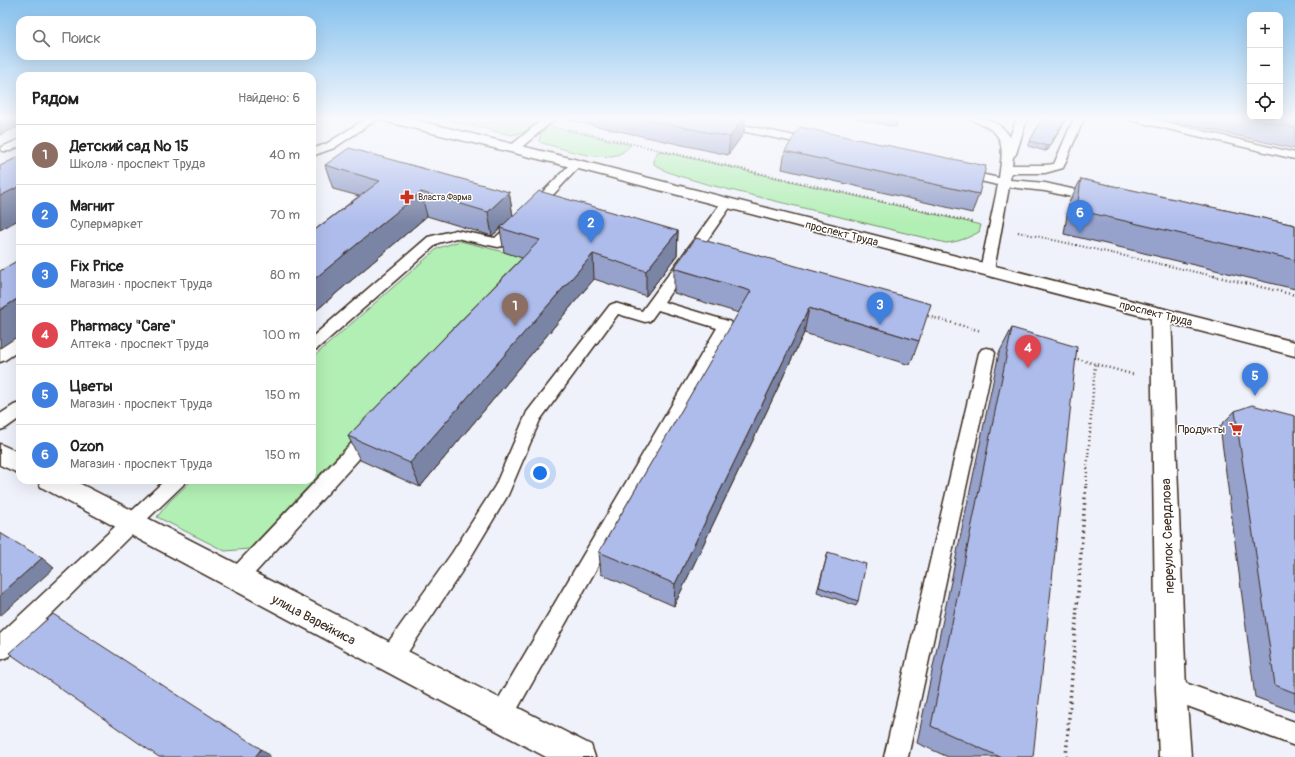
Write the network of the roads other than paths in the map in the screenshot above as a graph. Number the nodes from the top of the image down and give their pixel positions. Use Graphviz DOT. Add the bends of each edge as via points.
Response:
graph roads {
  1 [pos="531,153"];
  2 [pos="1007,153"];
  3 [pos="1011,153"];
  4 [pos="1064,153"];
  5 [pos="1284,153"];
  6 [pos="1295,156"];
  7 [pos="576,164"];
  8 [pos="1006,169"];
  9 [pos="949,172"];
  10 [pos="1004,183"];
  11 [pos="1105,200"];
  12 [pos="727,203"];
  13 [pos="987,270"];
  14 [pos="655,304"];
  15 [pos="1161,315"];
  16 [pos="316,342"];
  17 [pos="16,345"];
  18 [pos="1295,349"];
  19 [pos="987,353"];
  20 [pos="0,356"];
  21 [pos="16,412"];
  22 [pos="0,423"];
  23 [pos="381,423"];
  24 [pos="0,454"];
  25 [pos="16,462"];
  26 [pos="57,484"];
  27 [pos="173,484"];
  28 [pos="130,523"];
  29 [pos="237,578"];
  30 [pos="0,649"];
  31 [pos="390,659"];
  32 [pos="1171,689"];
  33 [pos="501,716"];
  34 [pos="1295,734"];
  35 [pos="578,757"];
  36 [pos="896,757"];
  37 [pos="1175,757"];
  1 -- 7 [label="main road, проспект Труда"];
  2 -- 8 [label="lane"];
  3 -- 8 [label="lane"];
  4 -- 8 [label="lane" via="1059,166 1044,169"];
  5 -- 6 [label="lane"];
  7 -- 12 [label="main road, проспект Труда"];
  7 -- 16 [label="lane" via="498,243 456,234 433,240"];
  8 -- 10 [label="lane"];
  9 -- 10 [label="lane"];
  10 -- 11 [label="lane" via="1044,187"];
  10 -- 13 [label="lane"];
  12 -- 13 [label="main road, проспект Труда"];
  12 -- 14 [label="lane"];
  13 -- 15 [label="main road, проспект Труда"];
  14 -- 31 [label="lane" via="645,317 615,308 533,417 502,490 459,559"];
  14 -- 33 [label="lane" via="726,326"];
  15 -- 18 [label="main road, проспект Труда"];
  15 -- 32 [label="main road, переулок Свердлова"];
  17 -- 20 [label="lane"];
  19 -- 36 [label="lane"];
  21 -- 22 [label="lane"];
  23 -- 29 [label="lane"];
  24 -- 25 [label="main road"];
  26 -- 28 [label="main road, улица Варейкиса"];
  27 -- 28 [label="lane"];
  28 -- 29 [label="main road, улица Варейкиса"];
  28 -- 30 [label="lane"];
  29 -- 31 [label="main road, улица Варейкиса"];
  31 -- 33 [label="main road, улица Варейкиса"];
  32 -- 34 [label="lane"];
  32 -- 37 [label="main road, переулок Свердлова"];
  33 -- 35 [label="main road, улица Варейкиса"];
}
